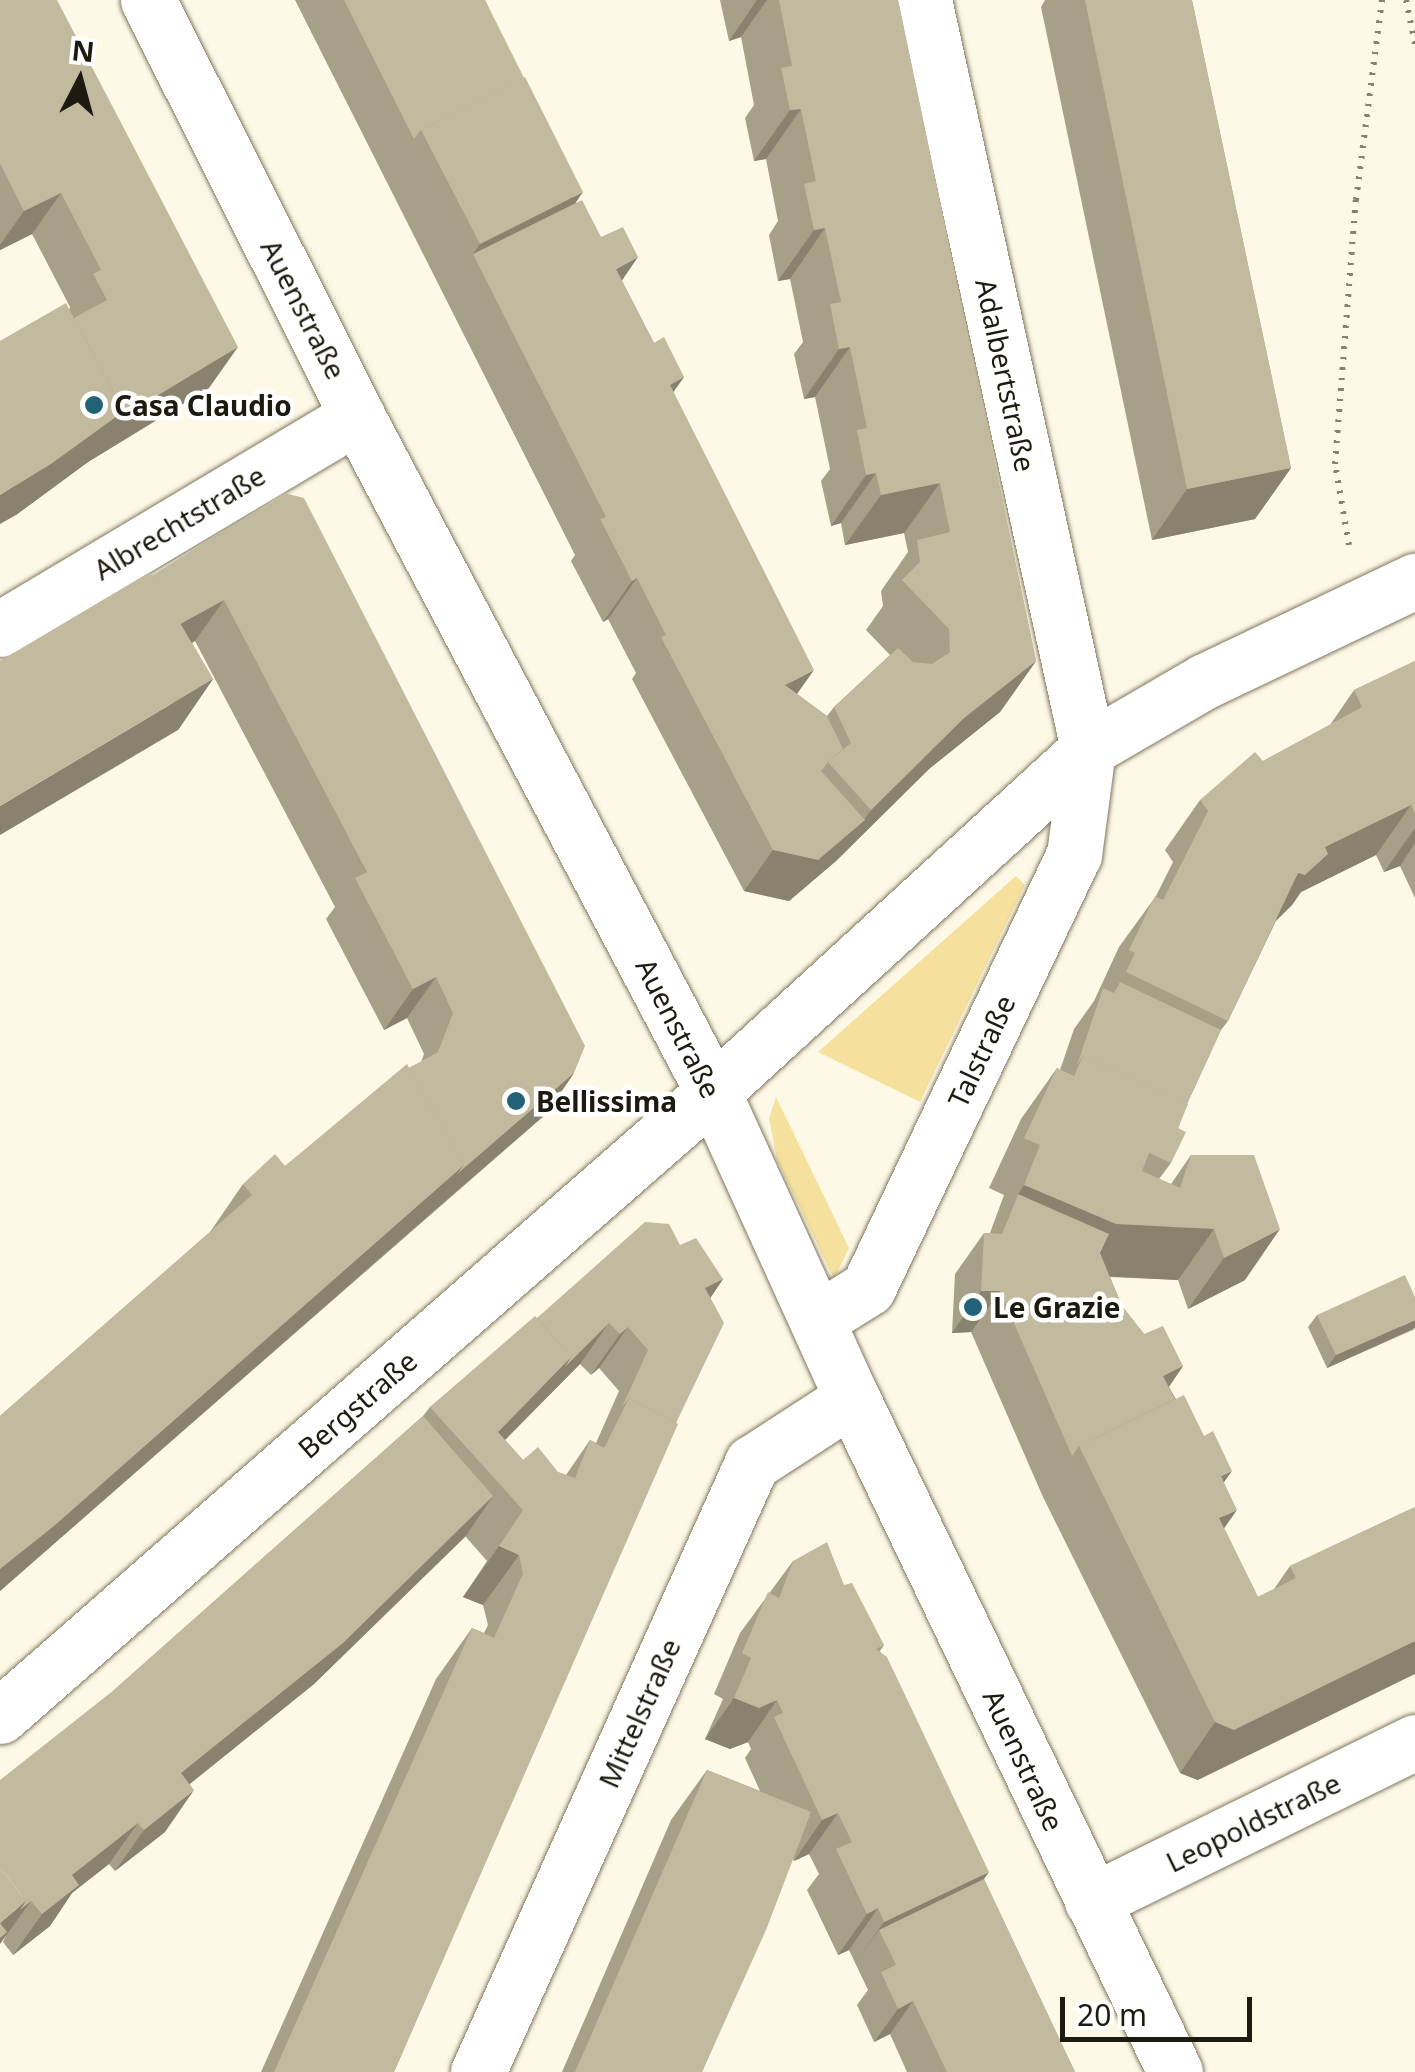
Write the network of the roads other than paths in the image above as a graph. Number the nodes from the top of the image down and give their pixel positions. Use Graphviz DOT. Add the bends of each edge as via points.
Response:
graph roads {
  1 [pos="148,0"];
  2 [pos="924,0"];
  3 [pos="358,416"];
  4 [pos="1393,590"];
  5 [pos="0,628"];
  6 [pos="1088,749"];
  7 [pos="713,1092"];
  8 [pos="816,1320"];
  9 [pos="852,1398"];
  10 [pos="0,1716"];
  11 [pos="1415,1742"];
  12 [pos="1092,1901"];
  13 [pos="478,2072"];
  14 [pos="1175,2072"];
  1 -- 3 [label="street, Auenstraße"];
  2 -- 6 [label="street, Adalbertstraße"];
  3 -- 5 [label="street, Albrechtstraße"];
  3 -- 7 [label="street, Auenstraße"];
  4 -- 6 [label="street" via="1205,681"];
  6 -- 7 [label="street"];
  6 -- 8 [label="street, Talstraße" via="1074,855 868,1288"];
  7 -- 8 [label="street, Auenstraße"];
  7 -- 10 [label="street, Bergstraße"];
  8 -- 9 [label="street, Auenstraße"];
  9 -- 12 [label="street, Auenstraße"];
  9 -- 13 [label="street, Mittelstraße" via="752,1463"];
  11 -- 12 [label="street, Leopoldstraße"];
  12 -- 14 [label="street, Auenstraße"];
}
